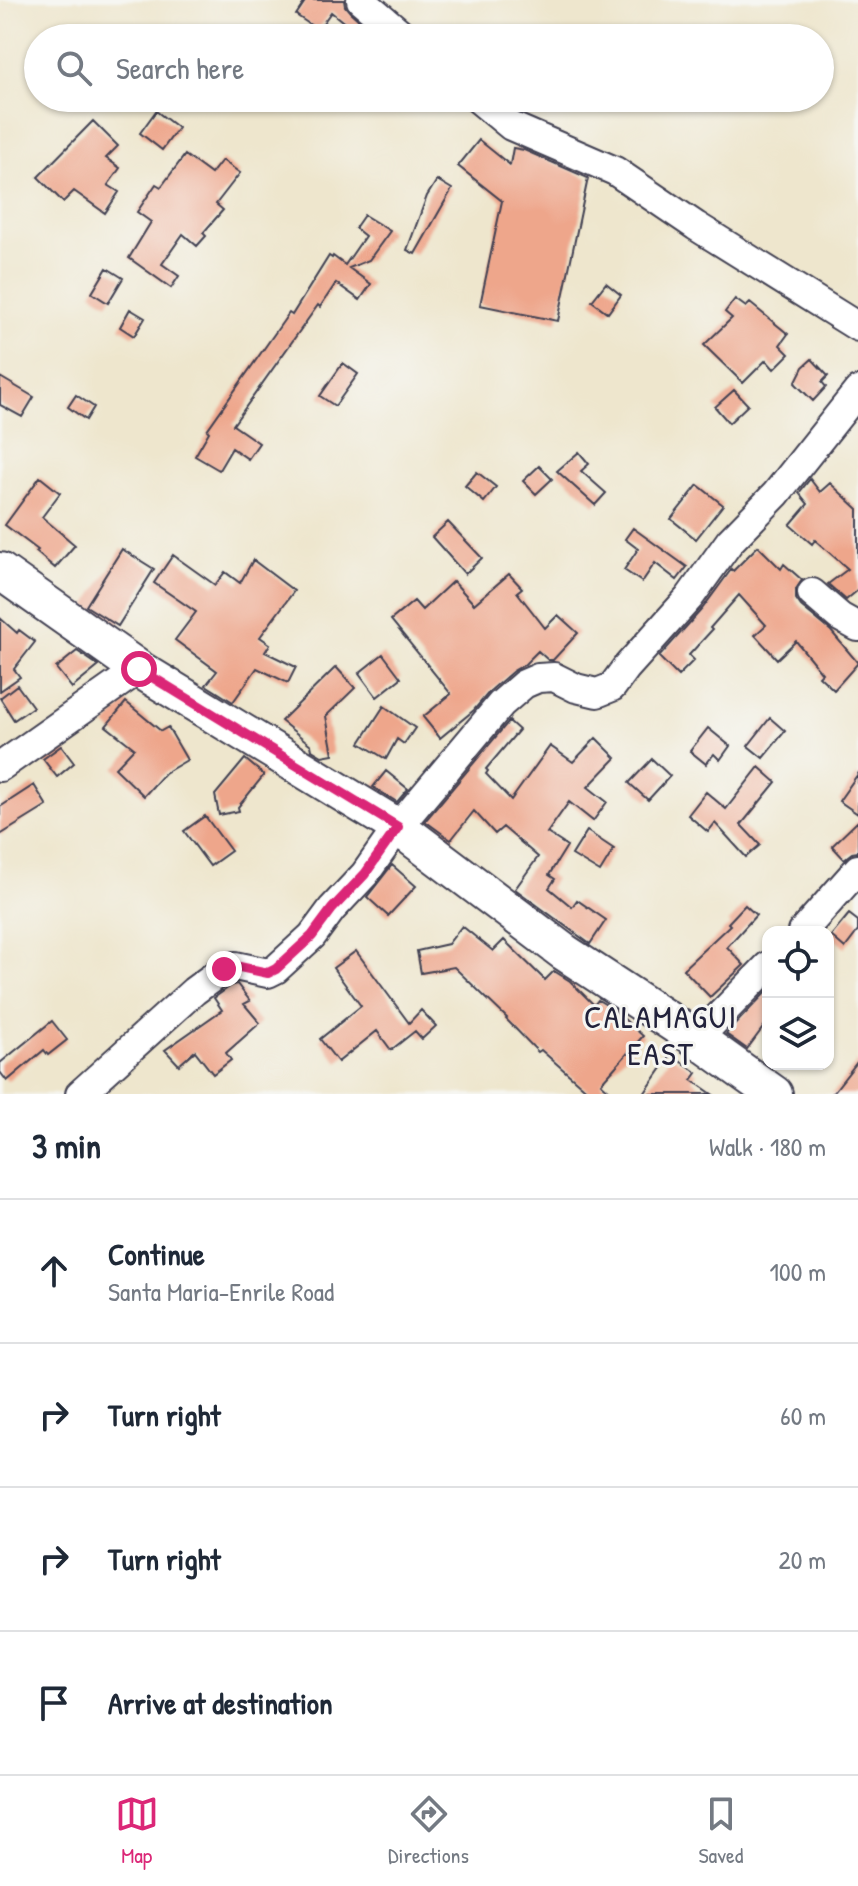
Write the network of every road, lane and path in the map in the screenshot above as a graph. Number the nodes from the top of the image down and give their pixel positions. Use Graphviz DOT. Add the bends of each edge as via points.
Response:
graph roads {
  1 [pos="361,0"];
  2 [pos="389,24"];
  3 [pos="494,112"];
  4 [pos="858,327"];
  5 [pos="858,391"];
  6 [pos="0,571"];
  7 [pos="812,593"];
  8 [pos="858,627"];
  9 [pos="139,669"];
  10 [pos="0,767"];
  11 [pos="398,827"];
  12 [pos="858,869"];
  13 [pos="807,926"];
  14 [pos="762,972"];
  15 [pos="697,1039"];
  16 [pos="80,1094"];
  17 [pos="774,1094"];
  1 -- 2 [label="street"];
  3 -- 4 [label="street" via="511,126 615,171"];
  5 -- 11 [label="street" via="612,687 597,693 554,677 524,684 501,704"];
  6 -- 9 [label="main road"];
  7 -- 8 [label="street"];
  9 -- 10 [label="street"];
  9 -- 11 [label="main road"];
  11 -- 15 [label="main road" via="564,952"];
  11 -- 16 [label="street" via="312,936 276,969 224,969"];
  12 -- 13 [label="street"];
  14 -- 15 [label="street"];
  15 -- 17 [label="main road"];
}
